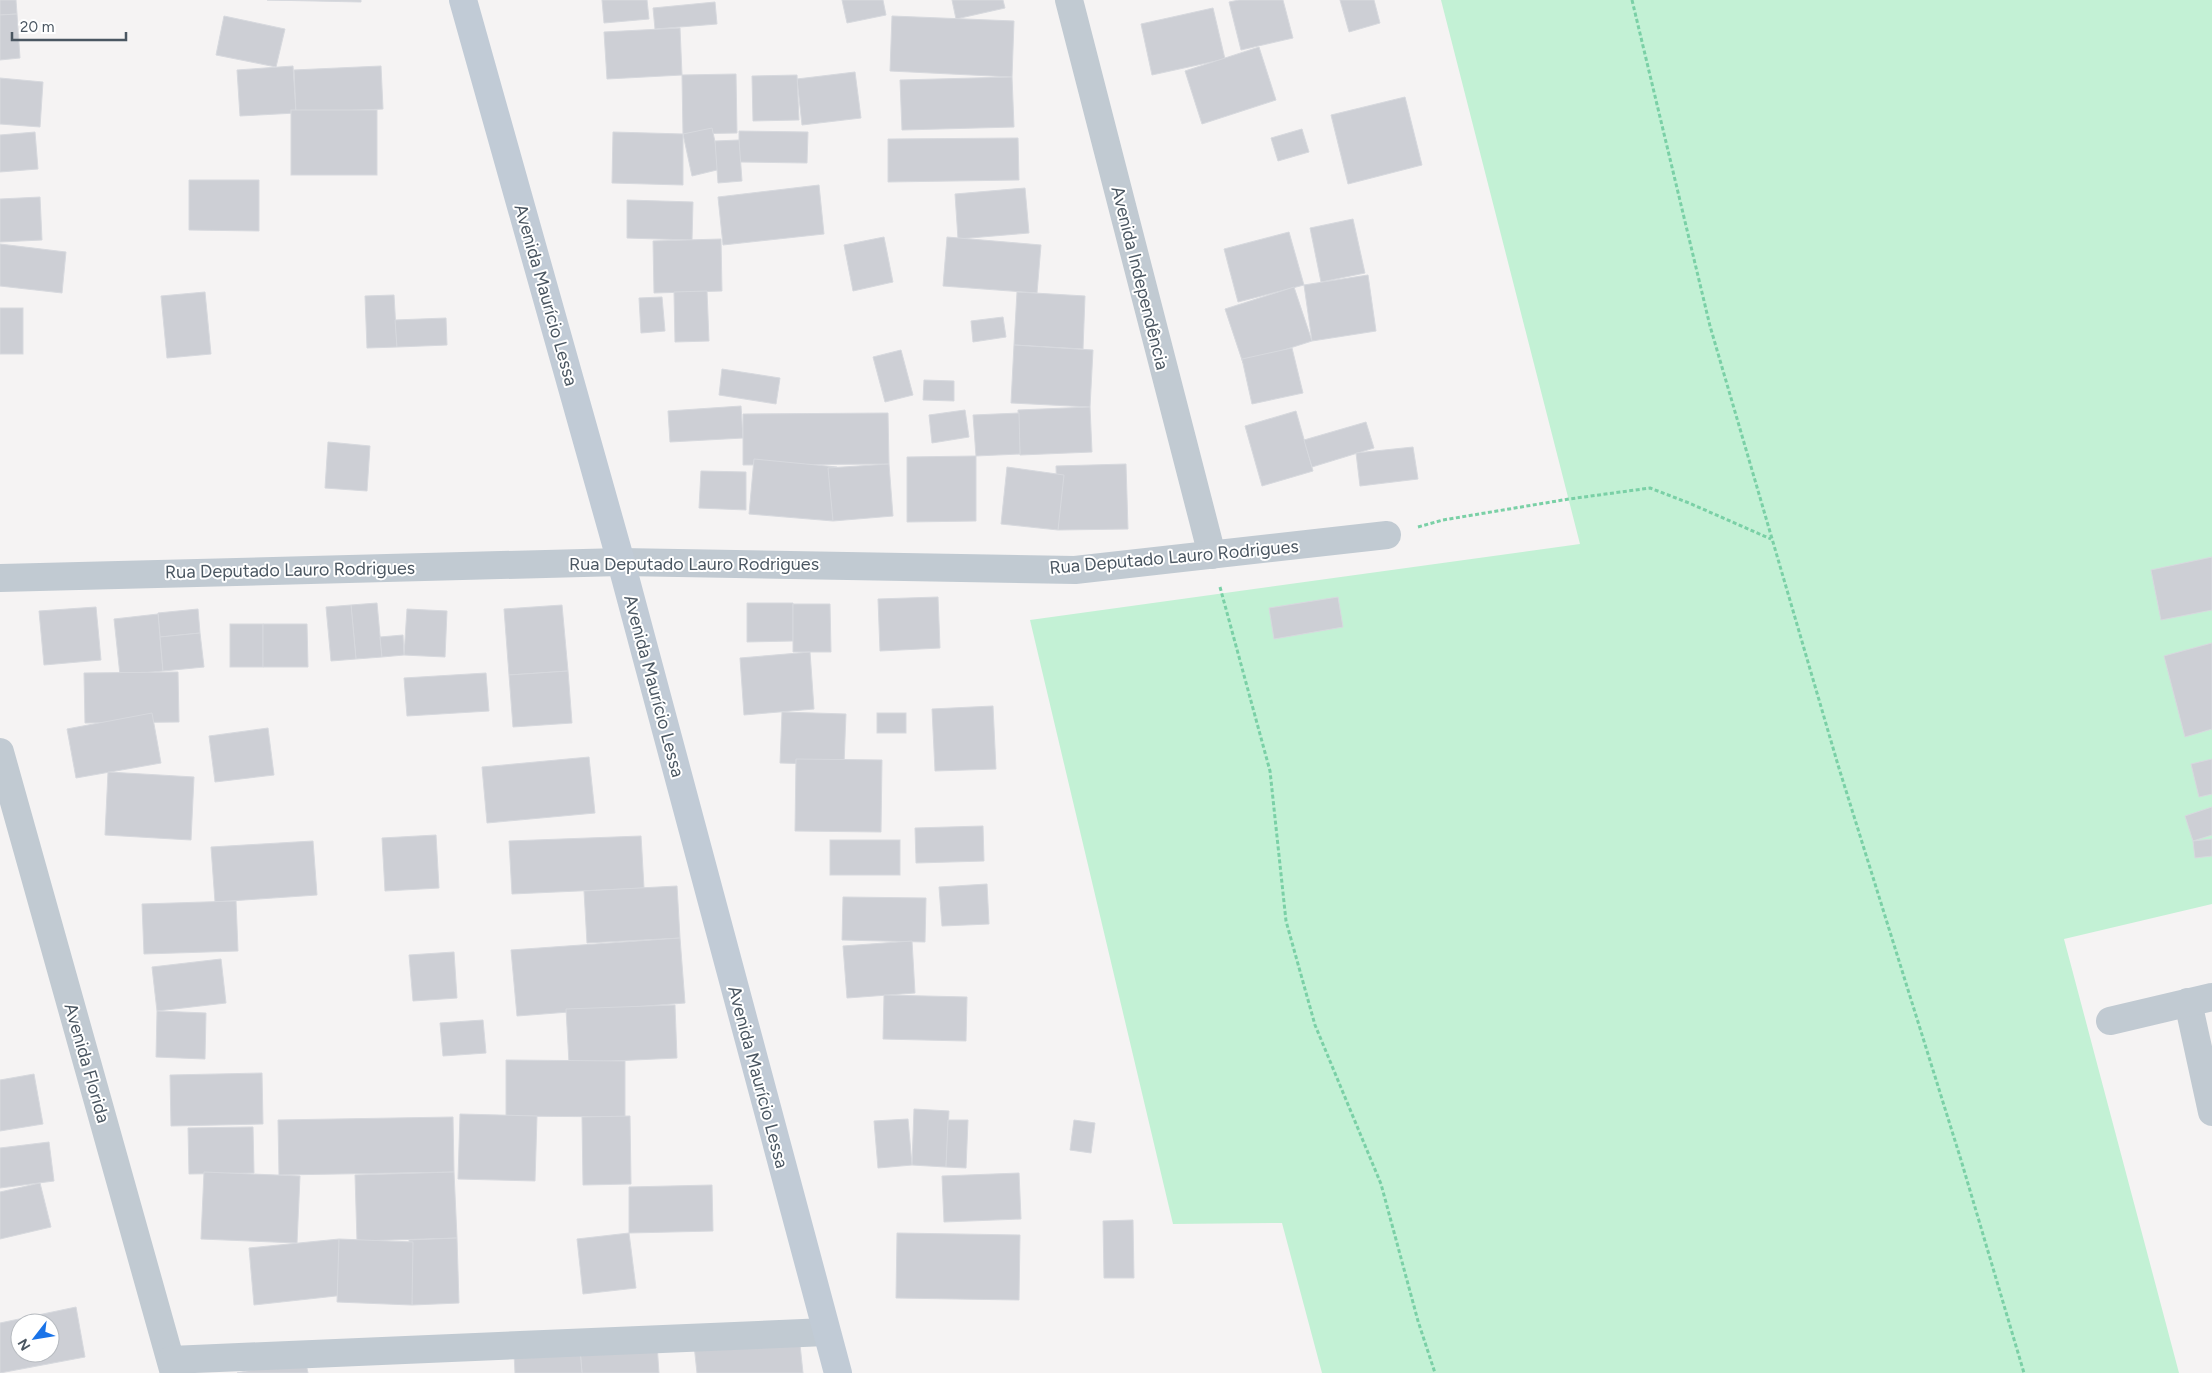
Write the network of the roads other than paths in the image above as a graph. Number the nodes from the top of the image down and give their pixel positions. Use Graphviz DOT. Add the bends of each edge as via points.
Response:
graph roads {
  1 [pos="463,0"];
  2 [pos="1069,0"];
  3 [pos="1387,535"];
  4 [pos="1212,555"];
  5 [pos="621,562"];
  6 [pos="0,578"];
  7 [pos="0,752"];
  8 [pos="2200,1000"];
  9 [pos="2110,1021"];
  10 [pos="2212,1112"];
  11 [pos="826,1332"];
  12 [pos="172,1366"];
  13 [pos="838,1373"];
  1 -- 5 [label="street, Avenida Maurício Lessa"];
  2 -- 4 [label="street, Avenida Independência"];
  3 -- 4 [label="street, Rua Deputado Lauro Rodrigues"];
  4 -- 5 [label="street, Rua Deputado Lauro Rodrigues" via="1075,570"];
  5 -- 6 [label="street, Rua Deputado Lauro Rodrigues"];
  5 -- 11 [label="street, Avenida Maurício Lessa"];
  7 -- 12 [label="street, Avenida Florida"];
  8 -- 9 [label="street"];
  8 -- 10 [label="street"];
  11 -- 12 [label="street"];
  11 -- 13 [label="street, Avenida Maurício Lessa"];
}
